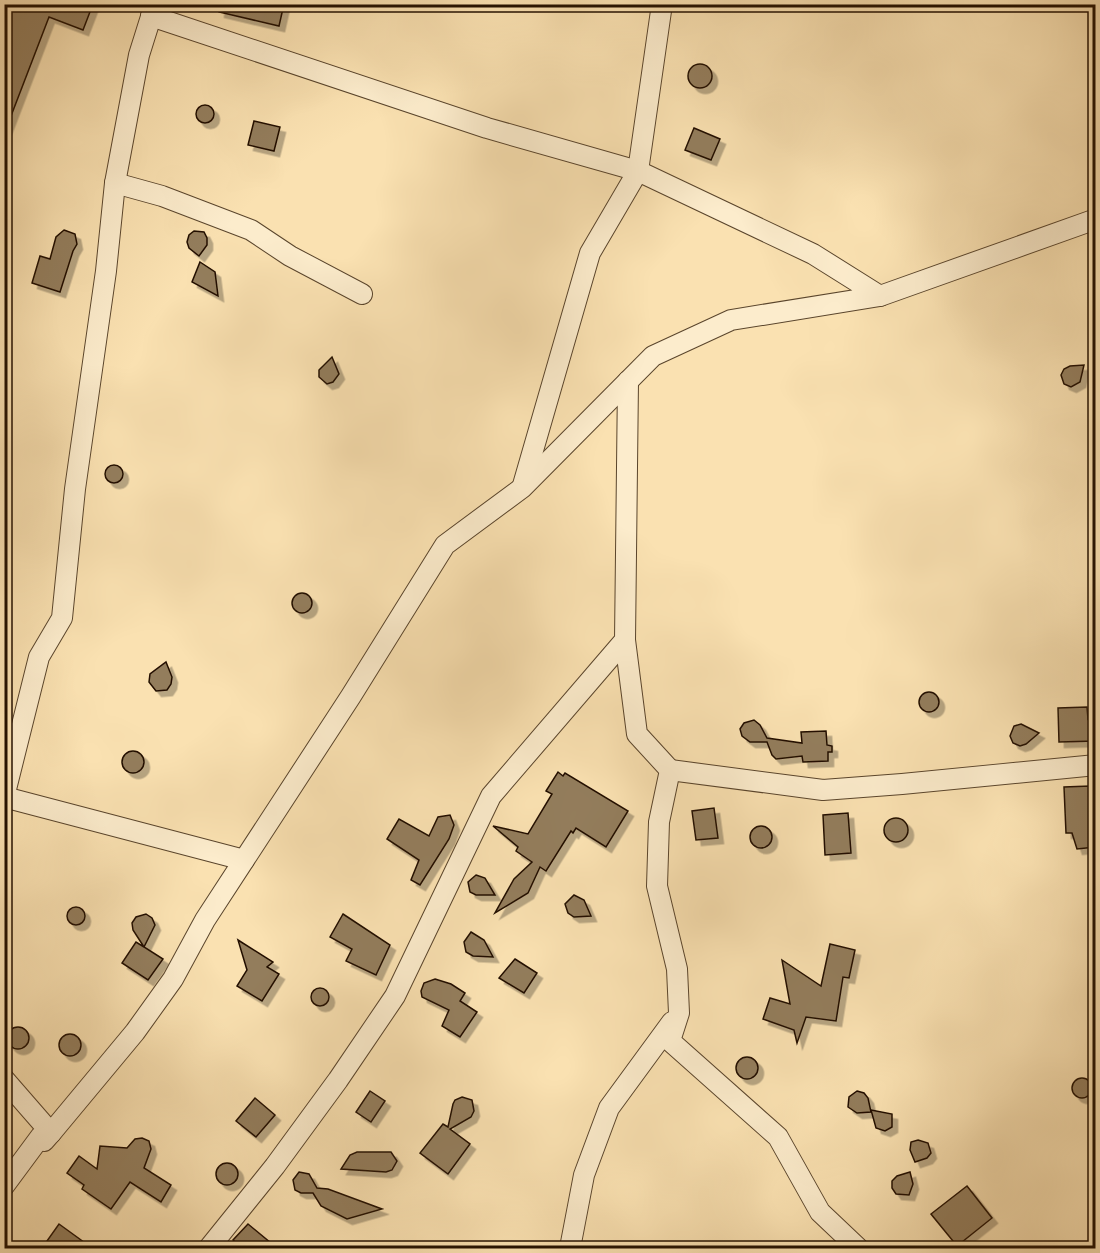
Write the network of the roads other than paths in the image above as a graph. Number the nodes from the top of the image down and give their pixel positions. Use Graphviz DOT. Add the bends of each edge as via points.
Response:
graph roads {
  1 [pos="662,4"];
  2 [pos="153,10"];
  3 [pos="638,171"];
  4 [pos="115,183"];
  5 [pos="1095,219"];
  6 [pos="362,294"];
  7 [pos="880,296"];
  8 [pos="628,381"];
  9 [pos="522,488"];
  10 [pos="625,640"];
  11 [pos="1095,765"];
  12 [pos="670,770"];
  13 [pos="4,797"];
  14 [pos="244,860"];
  15 [pos="679,1013"];
  16 [pos="4,1079"];
  17 [pos="51,1133"];
  18 [pos="4,1186"];
  19 [pos="209,1248"];
  20 [pos="570,1248"];
  21 [pos="858,1248"];
  1 -- 3 [label="street"];
  2 -- 3 [label="street" via="487,128"];
  2 -- 4 [label="street" via="140,55"];
  3 -- 7 [label="street" via="813,254"];
  3 -- 9 [label="street" via="590,253"];
  4 -- 6 [label="street" via="162,196 251,230 290,256"];
  4 -- 13 [label="street" via="62,618 39,657"];
  5 -- 7 [label="street"];
  7 -- 8 [label="street" via="731,320 653,356"];
  8 -- 9 [label="street"];
  8 -- 10 [label="street"];
  9 -- 14 [label="street" via="445,545"];
  10 -- 12 [label="street" via="637,734"];
  10 -- 19 [label="street" via="491,796 395,996 275,1166"];
  11 -- 12 [label="street" via="823,790"];
  12 -- 15 [label="street" via="659,822 657,886 677,969"];
  13 -- 14 [label="street"];
  14 -- 17 [label="street" via="173,979 135,1032"];
  15 -- 20 [label="street" via="609,1108 584,1175"];
  15 -- 21 [label="street" via="670,1041 778,1137 820,1212"];
  16 -- 17 [label="street"];
  17 -- 18 [label="street" via="41,1137"];
}
